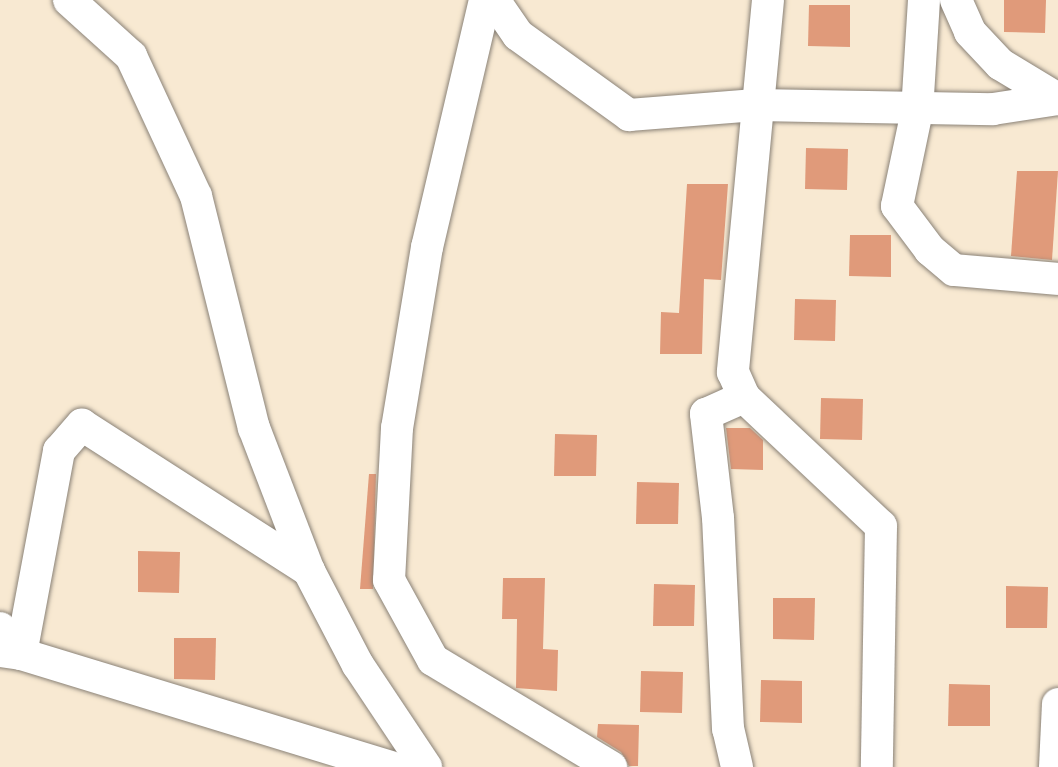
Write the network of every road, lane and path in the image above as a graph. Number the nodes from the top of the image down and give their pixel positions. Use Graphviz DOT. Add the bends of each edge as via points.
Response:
graph roads {
  1 [pos="69,0"];
  2 [pos="485,0"];
  3 [pos="494,0"];
  4 [pos="768,0"];
  5 [pos="924,0"];
  6 [pos="956,0"];
  7 [pos="1058,99"];
  8 [pos="756,105"];
  9 [pos="917,111"];
  10 [pos="1058,279"];
  11 [pos="744,397"];
  12 [pos="309,571"];
  13 [pos="0,628"];
  14 [pos="10,652"];
  15 [pos="1058,704"];
  16 [pos="391,767"];
  17 [pos="426,767"];
  18 [pos="611,767"];
  19 [pos="737,767"];
  20 [pos="877,767"];
  21 [pos="1055,767"];
  1 -- 12 [label="lane" via="131,56 196,196 254,428"];
  2 -- 18 [label="lane" via="426,247 397,428 389,580 433,660"];
  3 -- 8 [label="lane" via="518,35 628,115"];
  4 -- 8 [label="lane"];
  5 -- 9 [label="lane"];
  6 -- 7 [label="lane" via="970,32 1000,64"];
  7 -- 9 [label="lane"];
  8 -- 9 [label="lane"];
  8 -- 11 [label="lane" via="733,372"];
  9 -- 10 [label="lane" via="897,206 930,250 954,270"];
  11 -- 19 [label="lane" via="706,414 718,518 728,729"];
  11 -- 20 [label="lane" via="881,526"];
  12 -- 14 [label="lane" via="82,425 59,451"];
  12 -- 17 [label="lane" via="358,665"];
  13 -- 14 [label="lane"];
  14 -- 16 [label="lane"];
  15 -- 21 [label="lane"];
}
